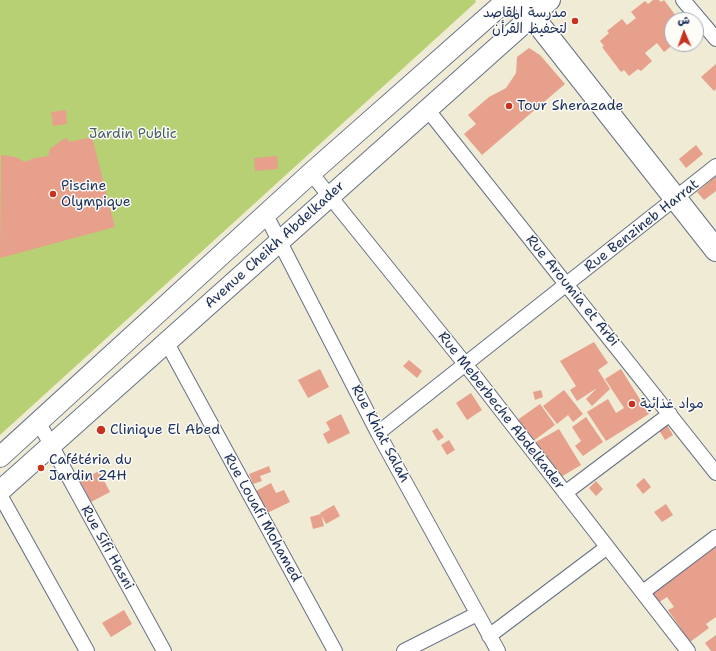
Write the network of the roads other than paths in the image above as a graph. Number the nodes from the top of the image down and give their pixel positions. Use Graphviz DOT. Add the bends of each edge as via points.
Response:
graph roads {
  1 [pos="507,0"];
  2 [pos="550,0"];
  3 [pos="683,0"];
  4 [pos="528,8"];
  5 [pos="716,38"];
  6 [pos="427,109"];
  7 [pos="716,166"];
  8 [pos="311,173"];
  9 [pos="330,195"];
  10 [pos="675,200"];
  11 [pos="266,214"];
  12 [pos="279,240"];
  13 [pos="716,250"];
  14 [pos="566,285"];
  15 [pos="167,343"];
  16 [pos="466,365"];
  17 [pos="670,414"];
  18 [pos="39,422"];
  19 [pos="378,433"];
  20 [pos="50,444"];
  21 [pos="0,458"];
  22 [pos="714,465"];
  23 [pos="0,491"];
  24 [pos="564,493"];
  25 [pos="0,495"];
  26 [pos="716,537"];
  27 [pos="606,548"];
  28 [pos="643,592"];
  29 [pos="477,614"];
  30 [pos="489,636"];
  31 [pos="88,651"];
  32 [pos="164,651"];
  33 [pos="335,651"];
  34 [pos="404,651"];
  35 [pos="498,651"];
  36 [pos="688,651"];
  1 -- 8 [label="main road, Avenue Cheikh Abdelkader"];
  2 -- 4 [label="main road, Avenue Cheikh Abdelkader"];
  3 -- 5 [label="street"];
  4 -- 6 [label="main road, Avenue Cheikh Abdelkader"];
  4 -- 10 [label="main road"];
  6 -- 9 [label="main road, Avenue Cheikh Abdelkader"];
  6 -- 14 [label="street, Rue Aroumia et Arbi"];
  7 -- 10 [label="street, Rue Benzineb Harrat"];
  8 -- 9 [label="street, Rue Meberbeche Abdelkader"];
  8 -- 11 [label="main road, Avenue Cheikh Abdelkader"];
  9 -- 12 [label="main road, Avenue Cheikh Abdelkader"];
  9 -- 16 [label="street, Rue Meberbeche Abdelkader"];
  10 -- 13 [label="main road"];
  10 -- 14 [label="street, Rue Benzineb Harrat"];
  11 -- 12 [label="street, Rue Khiat Salah"];
  11 -- 18 [label="main road, Avenue Cheikh Abdelkader"];
  12 -- 15 [label="main road, Avenue Cheikh Abdelkader"];
  12 -- 19 [label="street, Rue Khiat Salah"];
  14 -- 16 [label="street, Rue Benzineb Harrat"];
  14 -- 17 [label="street, Rue Aroumia et Arbi"];
  15 -- 20 [label="main road, Avenue Cheikh Abdelkader"];
  15 -- 33 [label="street, Rue Louafi Mohamed"];
  16 -- 19 [label="street, Rue Benzineb Harrat"];
  16 -- 24 [label="street, Rue Meberbeche Abdelkader"];
  17 -- 22 [label="street, Rue Aroumia et Arbi"];
  17 -- 24 [label="street"];
  18 -- 20 [label="street, Rue Sifi Hasni"];
  18 -- 21 [label="main road, Avenue Cheikh Abdelkader"];
  19 -- 29 [label="street, Rue Khiat Salah"];
  20 -- 23 [label="main road, Avenue Cheikh Abdelkader"];
  20 -- 32 [label="street, Rue Sifi Hasni"];
  24 -- 27 [label="street, Rue Meberbeche Abdelkader"];
  25 -- 31 [label="street"];
  26 -- 28 [label="street"];
  27 -- 28 [label="street, Rue Meberbeche Abdelkader"];
  27 -- 30 [label="street"];
  28 -- 36 [label="street, Rue Meberbeche Abdelkader"];
  29 -- 30 [label="street, Rue Khiat Salah"];
  29 -- 34 [label="street"];
  30 -- 35 [label="street, Rue Khiat Salah"];
}
